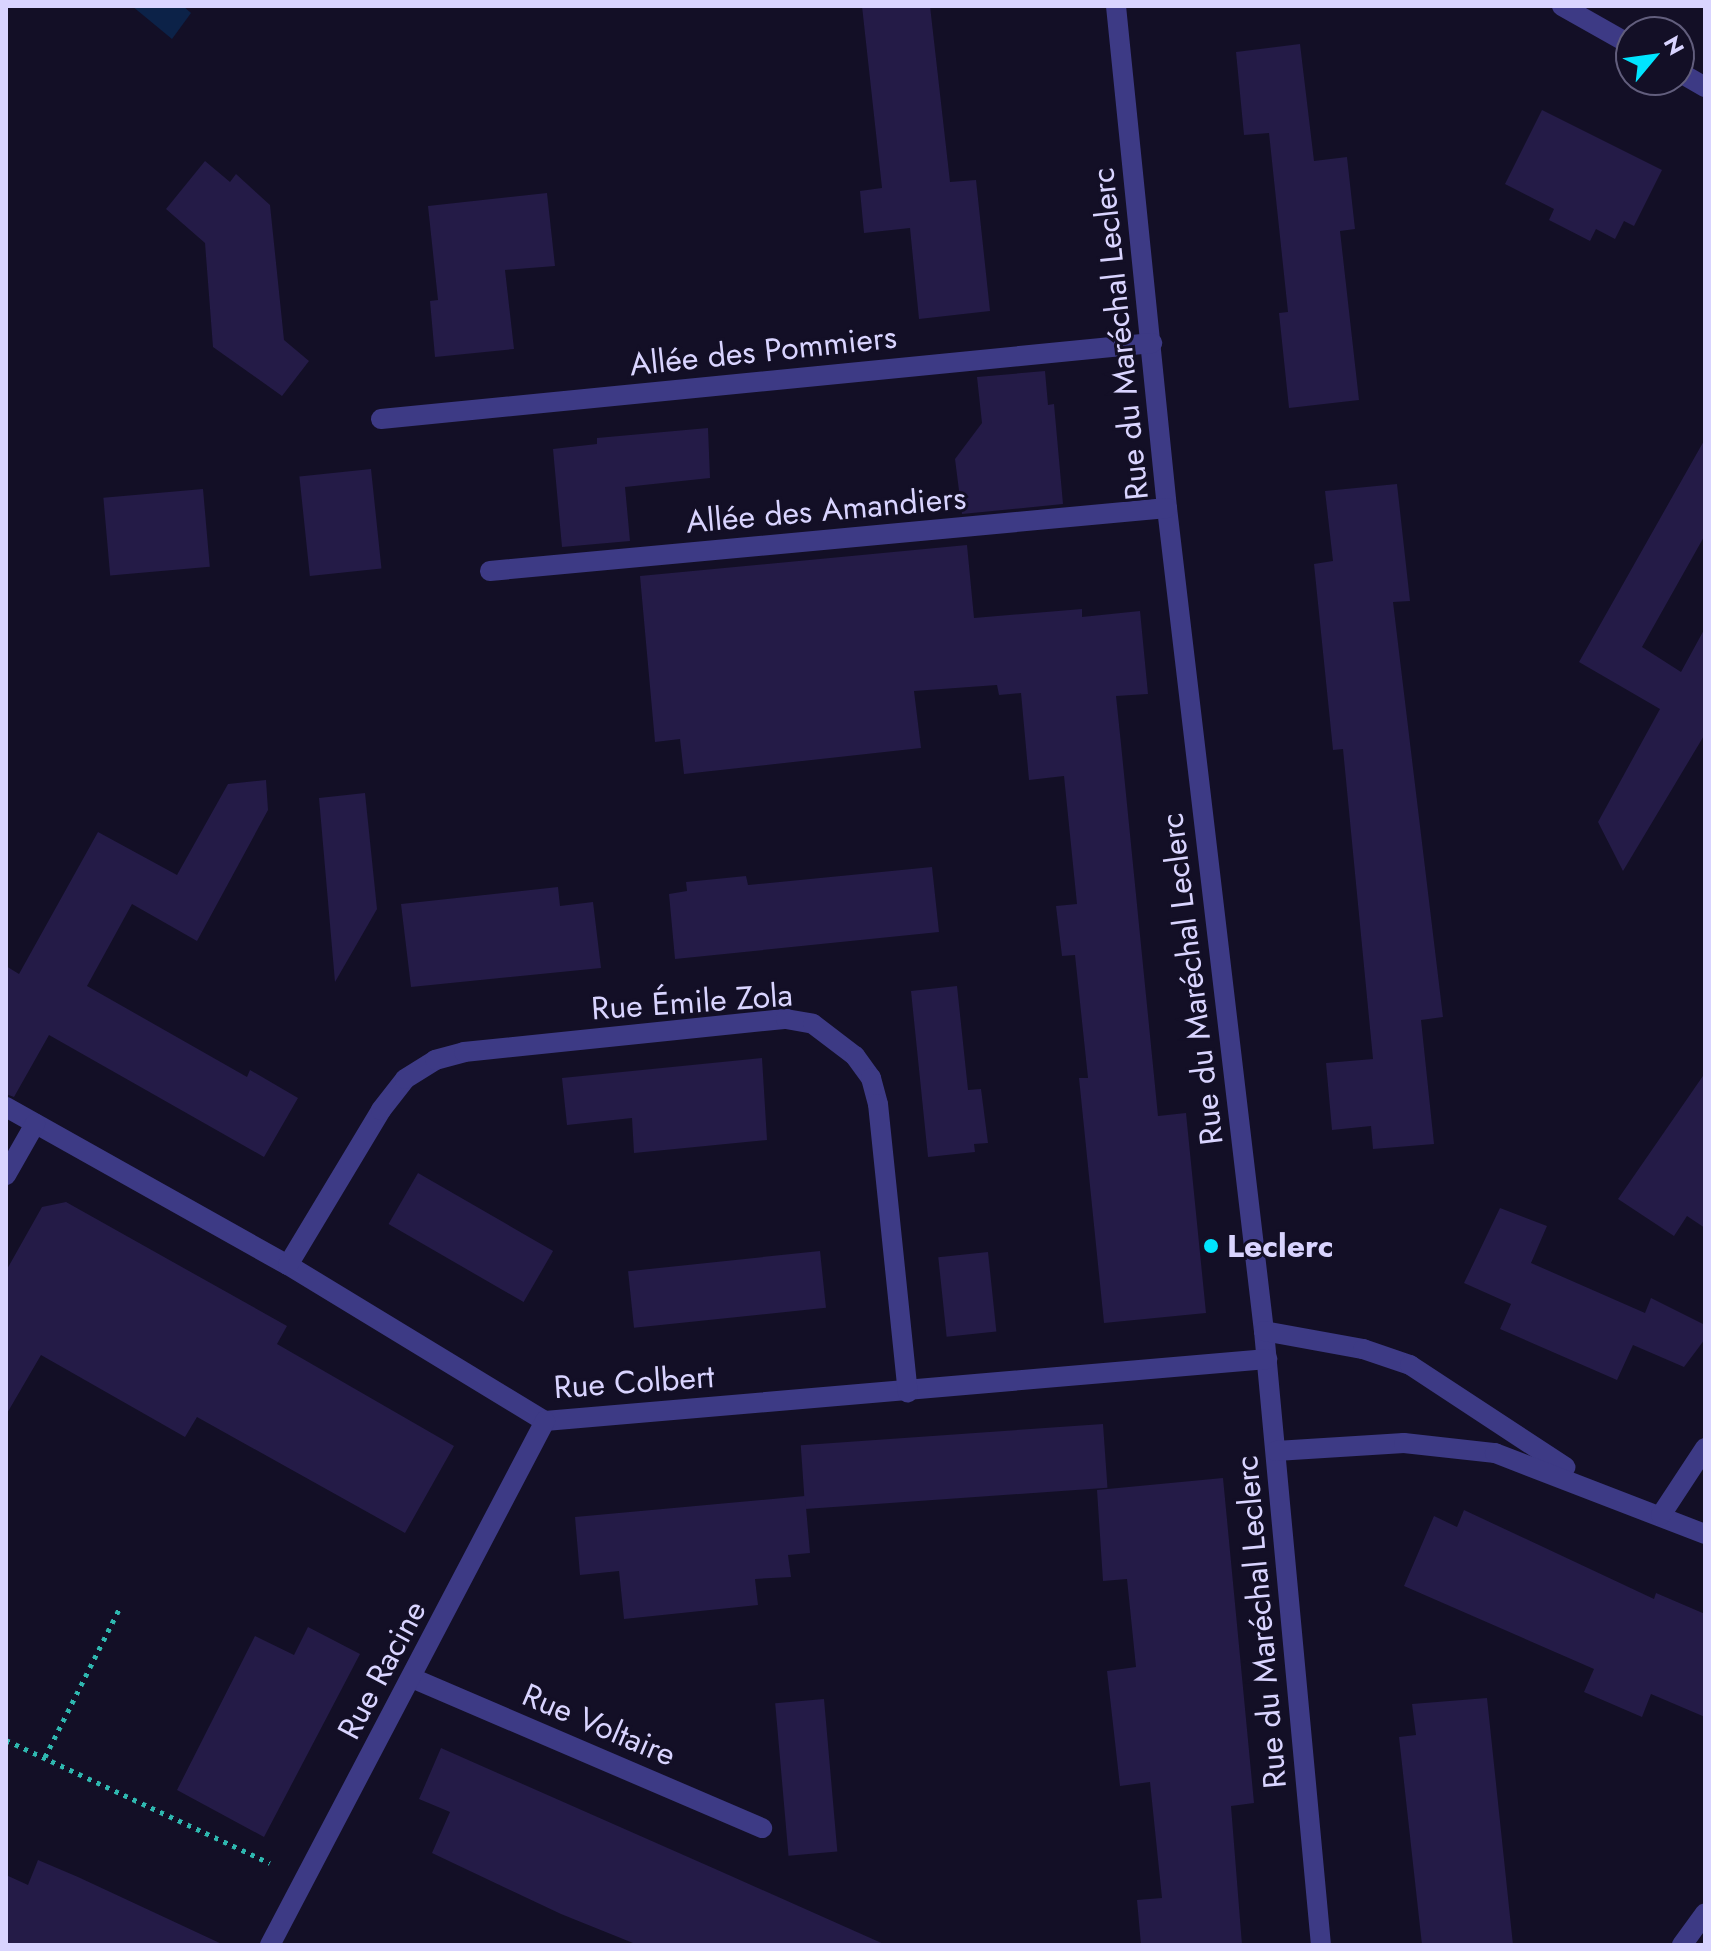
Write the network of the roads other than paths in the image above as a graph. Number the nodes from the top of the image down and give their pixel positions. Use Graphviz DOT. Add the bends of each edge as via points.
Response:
graph roads {
  1 [pos="1116,6"];
  2 [pos="1562,6"];
  3 [pos="1615,36"];
  4 [pos="1152,343"];
  5 [pos="381,419"];
  6 [pos="1167,508"];
  7 [pos="490,571"];
  8 [pos="6,1107"];
  9 [pos="35,1124"];
  10 [pos="6,1175"];
  11 [pos="288,1265"];
  12 [pos="1264,1331"];
  13 [pos="1267,1359"];
  14 [pos="908,1392"];
  15 [pos="545,1421"];
  16 [pos="1705,1448"];
  17 [pos="1276,1451"];
  18 [pos="1601,1492"];
  19 [pos="1661,1515"];
  20 [pos="1705,1534"];
  21 [pos="412,1678"];
  22 [pos="762,1828"];
  23 [pos="1705,1913"];
  24 [pos="270,1945"];
  25 [pos="1321,1945"];
  26 [pos="1682,1945"];
  1 -- 4 [label="street, Rue du Maréchal Leclerc"];
  2 -- 3 [label="street"];
  4 -- 5 [label="street, Allée des Pommiers"];
  4 -- 6 [label="street, Rue du Maréchal Leclerc"];
  6 -- 7 [label="street, Allée des Amandiers"];
  6 -- 12 [label="street, Rue du Maréchal Leclerc"];
  8 -- 9 [label="street, Rue Colbert"];
  9 -- 10 [label="street"];
  9 -- 11 [label="street, Rue Colbert"];
  11 -- 14 [label="street, Rue Émile Zola" via="381,1110 405,1079 435,1060 464,1052 771,1021 813,1024 855,1056 871,1078 878,1104"];
  11 -- 15 [label="street, Rue Colbert"];
  12 -- 13 [label="street, Rue du Maréchal Leclerc"];
  12 -- 18 [label="street" via="1363,1349 1410,1365"];
  13 -- 14 [label="street, Rue Colbert"];
  13 -- 17 [label="street, Rue du Maréchal Leclerc"];
  14 -- 15 [label="street, Rue Colbert"];
  15 -- 21 [label="street, Rue Racine"];
  16 -- 19 [label="street"];
  17 -- 18 [label="street" via="1350,1443 1450,1446 1495,1453"];
  17 -- 25 [label="street, Rue du Maréchal Leclerc"];
  18 -- 19 [label="street"];
  19 -- 20 [label="street"];
  21 -- 22 [label="street, Rue Voltaire"];
  21 -- 24 [label="street, Rue Racine"];
  23 -- 26 [label="street"];
}
